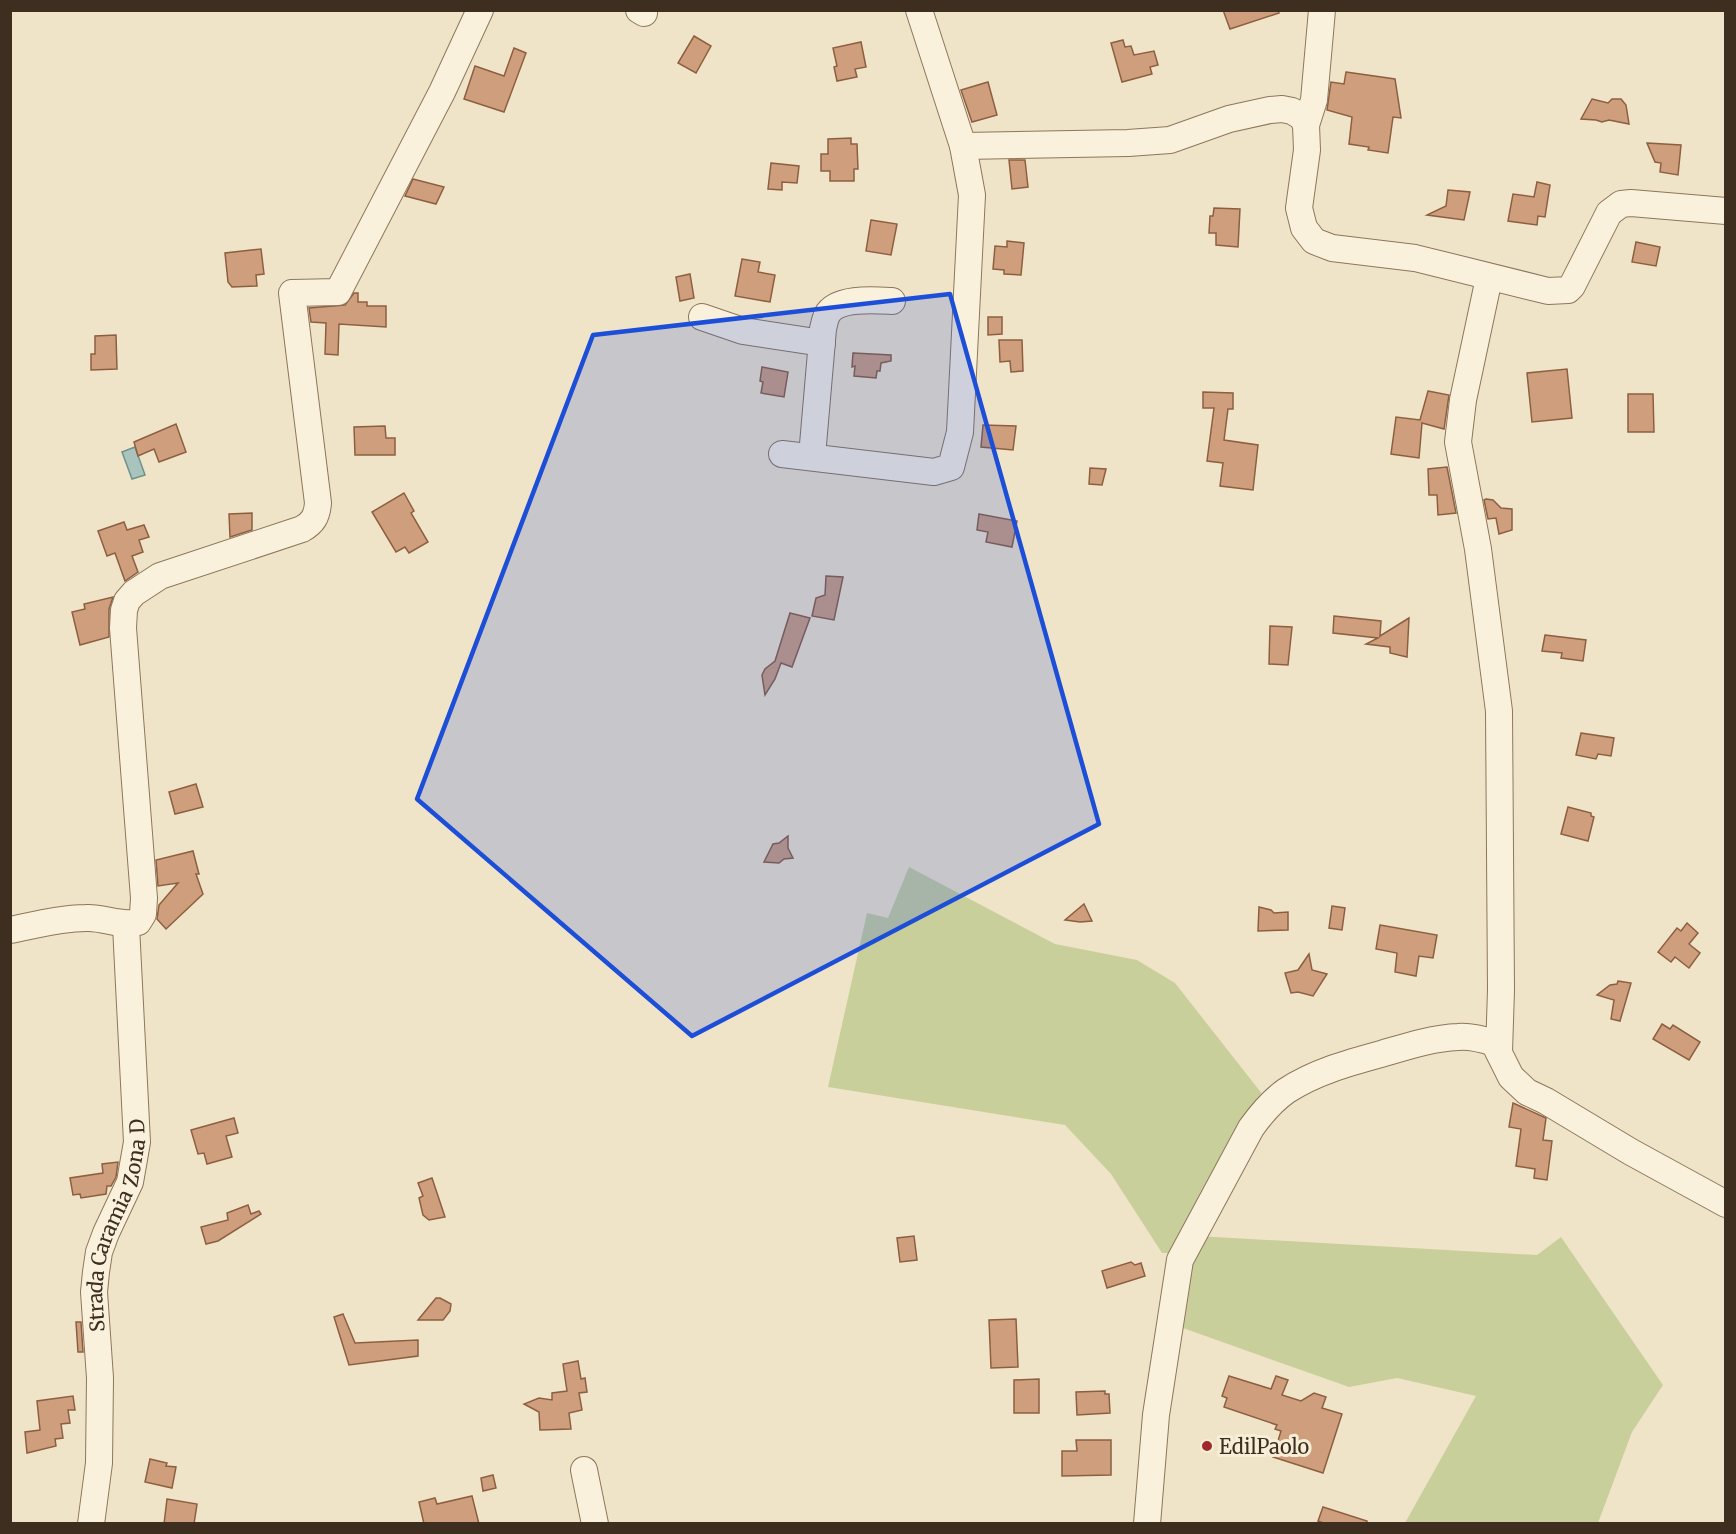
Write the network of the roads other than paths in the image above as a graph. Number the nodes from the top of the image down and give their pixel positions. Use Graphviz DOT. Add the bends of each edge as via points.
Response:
graph roads {
  1 [pos="480,10"];
  2 [pos="919,10"];
  3 [pos="1322,10"];
  4 [pos="1305,125"];
  5 [pos="963,146"];
  6 [pos="1725,212"];
  7 [pos="1489,278"];
  8 [pos="892,301"];
  9 [pos="702,317"];
  10 [pos="822,343"];
  11 [pos="782,454"];
  12 [pos="812,456"];
  13 [pos="126,926"];
  14 [pos="10,930"];
  15 [pos="1499,1052"];
  16 [pos="1725,1204"];
  17 [pos="584,1470"];
  18 [pos="91,1524"];
  19 [pos="596,1524"];
  20 [pos="1147,1524"];
  1 -- 13 [label="street" via="338,292 292,292 318,503 311,524 160,576 127,601 123,628 144,898 138,922"];
  2 -- 5 [label="street"];
  3 -- 4 [label="street" via="1314,100"];
  4 -- 5 [label="street" via="1302,117 1282,109 1229,118 1170,140"];
  4 -- 7 [label="street" via="1307,150 1299,208 1304,228 1314,241 1332,248 1415,258"];
  5 -- 12 [label="street" via="972,195 960,432 951,467 934,472"];
  6 -- 7 [label="street" via="1621,204 1609,213 1568,290 1548,291"];
  7 -- 15 [label="street" via="1458,442 1478,549 1499,711"];
  8 -- 10 [label="street" via="839,304 827,313"];
  9 -- 10 [label="street" via="743,330"];
  10 -- 12 [label="street"];
  11 -- 12 [label="street"];
  13 -- 14 [label="street" via="87,917"];
  13 -- 18 [label="street, Strada Caramia Zona D" via="137,1142 130,1182 106,1233 96,1272 99,1463"];
  15 -- 16 [label="street" via="1511,1077 1527,1092"];
  15 -- 20 [label="street" via="1494,1043 1458,1037 1391,1051 1327,1069 1285,1092 1260,1115 1180,1260 1156,1415"];
  17 -- 19 [label="street"];
}
